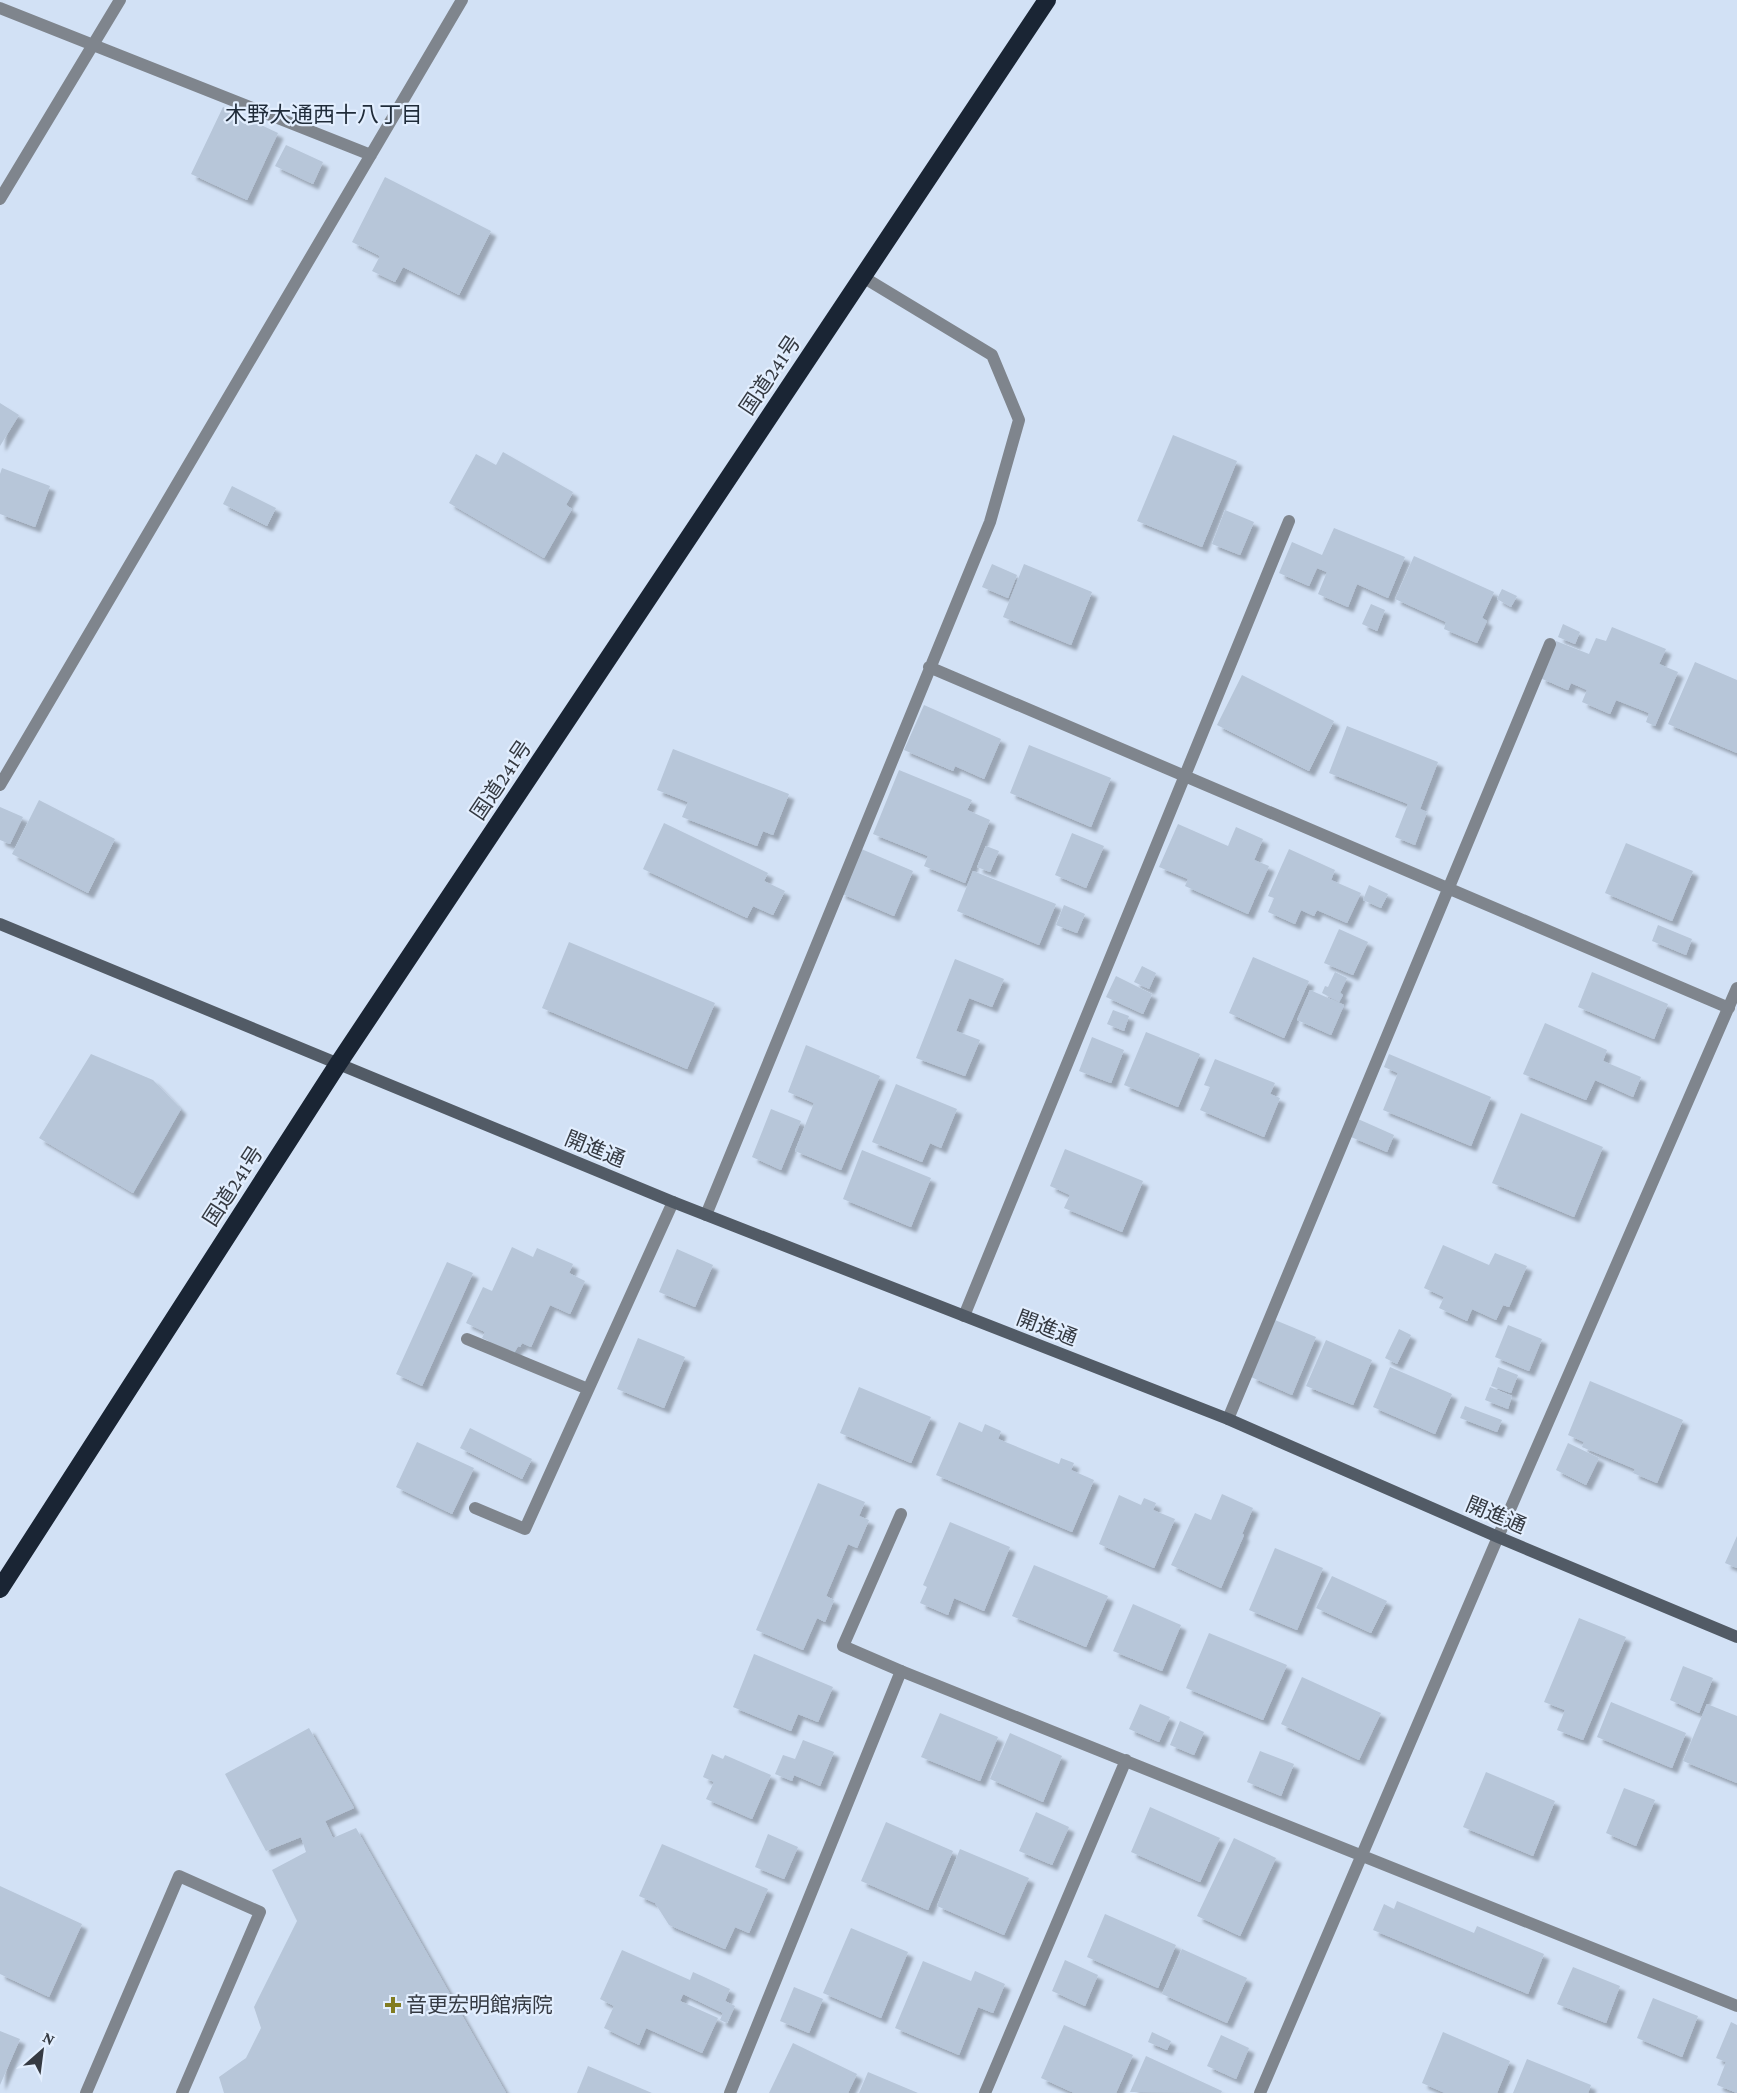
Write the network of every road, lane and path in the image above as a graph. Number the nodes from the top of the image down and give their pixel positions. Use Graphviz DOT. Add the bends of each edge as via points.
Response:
graph roads {
  1 [pos="120,0"];
  2 [pos="462,0"];
  3 [pos="1047,0"];
  4 [pos="0,8"];
  5 [pos="93,45"];
  6 [pos="371,155"];
  7 [pos="0,199"];
  8 [pos="862,277"];
  9 [pos="1290,521"];
  10 [pos="1550,644"];
  11 [pos="929,667"];
  12 [pos="1185,776"];
  13 [pos="0,785"];
  14 [pos="1449,888"];
  15 [pos="0,924"];
  16 [pos="1737,988"];
  17 [pos="1729,1008"];
  18 [pos="338,1064"];
  19 [pos="674,1202"];
  20 [pos="706,1215"];
  21 [pos="964,1316"];
  22 [pos="467,1339"];
  23 [pos="588,1389"];
  24 [pos="1228,1419"];
  25 [pos="475,1508"];
  26 [pos="901,1514"];
  27 [pos="1498,1537"];
  28 [pos="0,1589"];
  29 [pos="1737,1637"];
  30 [pos="901,1671"];
  31 [pos="1126,1760"];
  32 [pos="1361,1856"];
  33 [pos="1737,2006"];
  34 [pos="86,2093"];
  35 [pos="182,2093"];
  36 [pos="729,2093"];
  37 [pos="985,2093"];
  38 [pos="1260,2093"];
  1 -- 5 [label="street"];
  2 -- 6 [label="street"];
  3 -- 8 [label="highway, 国道241号"];
  4 -- 5 [label="street"];
  5 -- 6 [label="street"];
  5 -- 7 [label="street"];
  6 -- 13 [label="street"];
  8 -- 11 [label="street" via="992,355 1019,420 990,522"];
  8 -- 18 [label="highway, 国道241号"];
  9 -- 12 [label="street"];
  10 -- 14 [label="street"];
  11 -- 12 [label="street"];
  11 -- 20 [label="street"];
  12 -- 14 [label="street"];
  12 -- 21 [label="street"];
  14 -- 17 [label="street"];
  14 -- 24 [label="street"];
  15 -- 18 [label="street, 開進通"];
  16 -- 17 [label="street"];
  17 -- 27 [label="street"];
  18 -- 19 [label="street, 開進通"];
  18 -- 28 [label="highway, 国道241号"];
  19 -- 20 [label="street, 開進通"];
  19 -- 23 [label="street"];
  20 -- 21 [label="street, 開進通"];
  21 -- 24 [label="street, 開進通"];
  22 -- 23 [label="street"];
  23 -- 25 [label="street" via="525,1529"];
  24 -- 27 [label="street, 開進通"];
  26 -- 30 [label="street" via="843,1646"];
  27 -- 29 [label="street, 開進通"];
  27 -- 32 [label="street"];
  30 -- 31 [label="street"];
  30 -- 36 [label="street"];
  31 -- 32 [label="street"];
  31 -- 37 [label="street"];
  32 -- 33 [label="street"];
  32 -- 38 [label="street"];
  34 -- 35 [label="street" via="179,1876 260,1911"];
}
